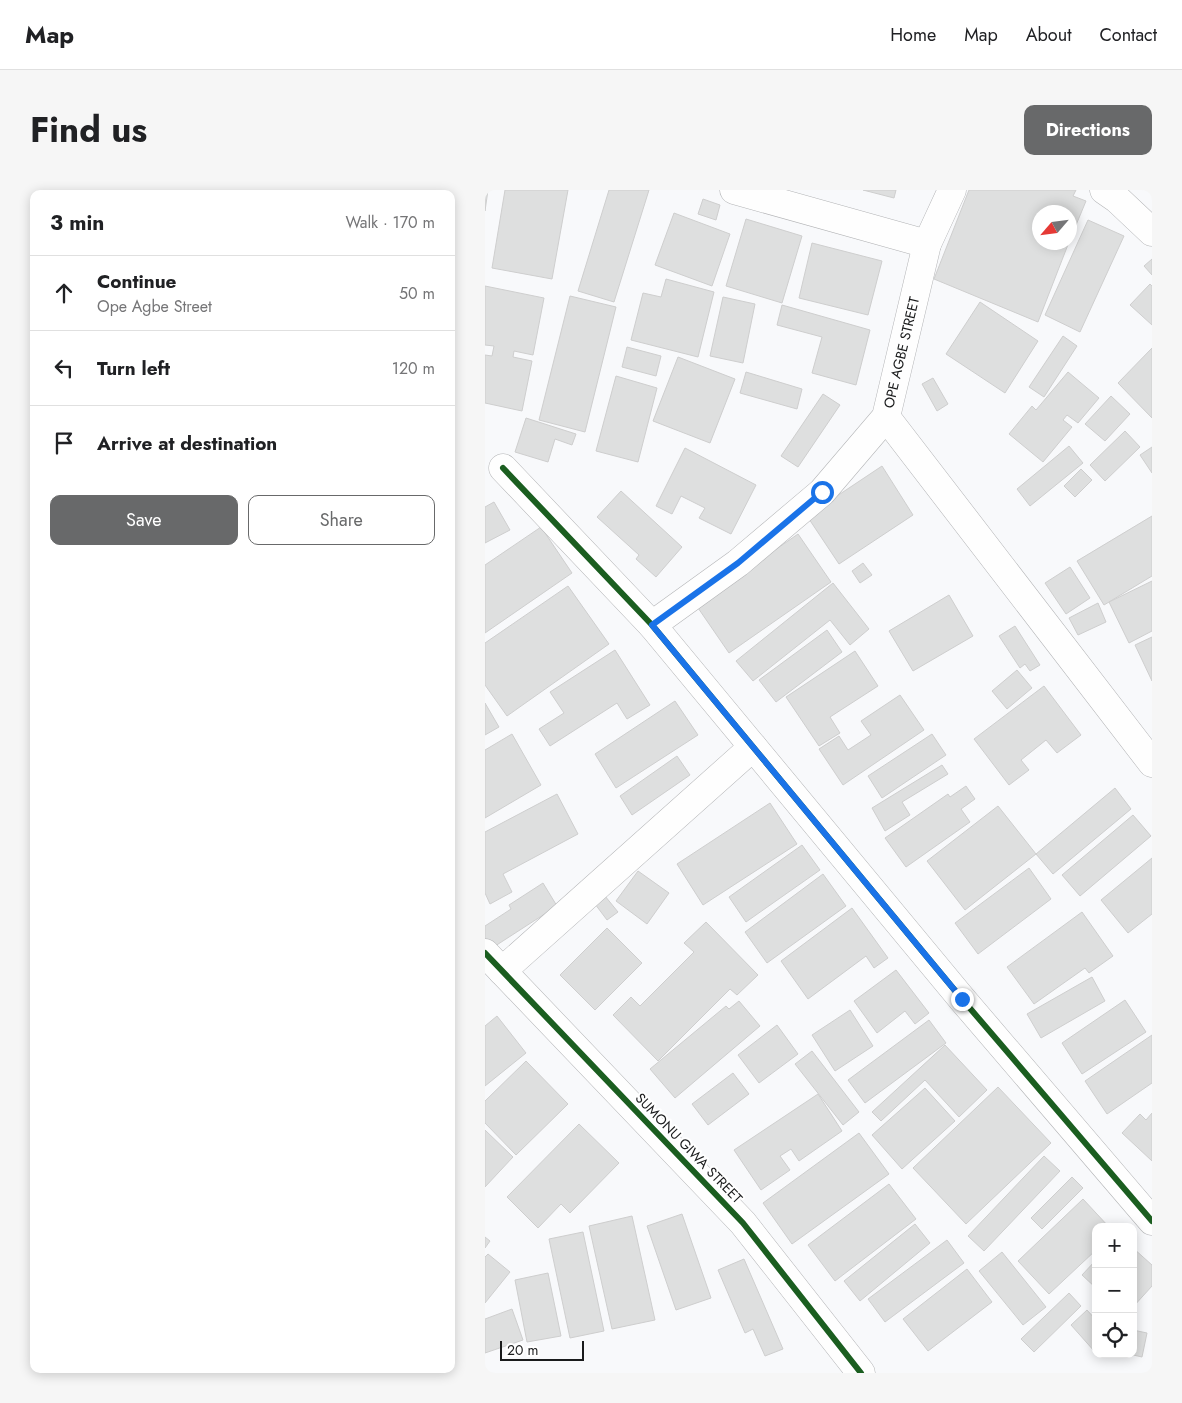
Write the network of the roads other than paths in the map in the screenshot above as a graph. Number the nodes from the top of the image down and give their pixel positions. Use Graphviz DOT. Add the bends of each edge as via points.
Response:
graph roads {
  1 [pos="734,190"];
  2 [pos="952,190"];
  3 [pos="1104,190"];
  4 [pos="1152,232"];
  5 [pos="927,244"];
  6 [pos="886,416"];
  7 [pos="503,468"];
  8 [pos="652,625"];
  9 [pos="753,747"];
  10 [pos="1152,763"];
  11 [pos="494,962"];
  12 [pos="1152,1221"];
  13 [pos="861,1373"];
  1 -- 5 [label="street"];
  2 -- 5 [label="street, OPE AGBE STREET"];
  3 -- 4 [label="street"];
  5 -- 6 [label="street, OPE AGBE STREET"];
  6 -- 8 [label="street, OPE AGBE STREET" via="822,492 738,563"];
  6 -- 10 [label="street"];
  7 -- 8 [label="street"];
  8 -- 9 [label="street"];
  9 -- 11 [label="street"];
  9 -- 12 [label="street"];
  11 -- 13 [label="street, SUMONU GIWA STREET" via="743,1223"];
}
